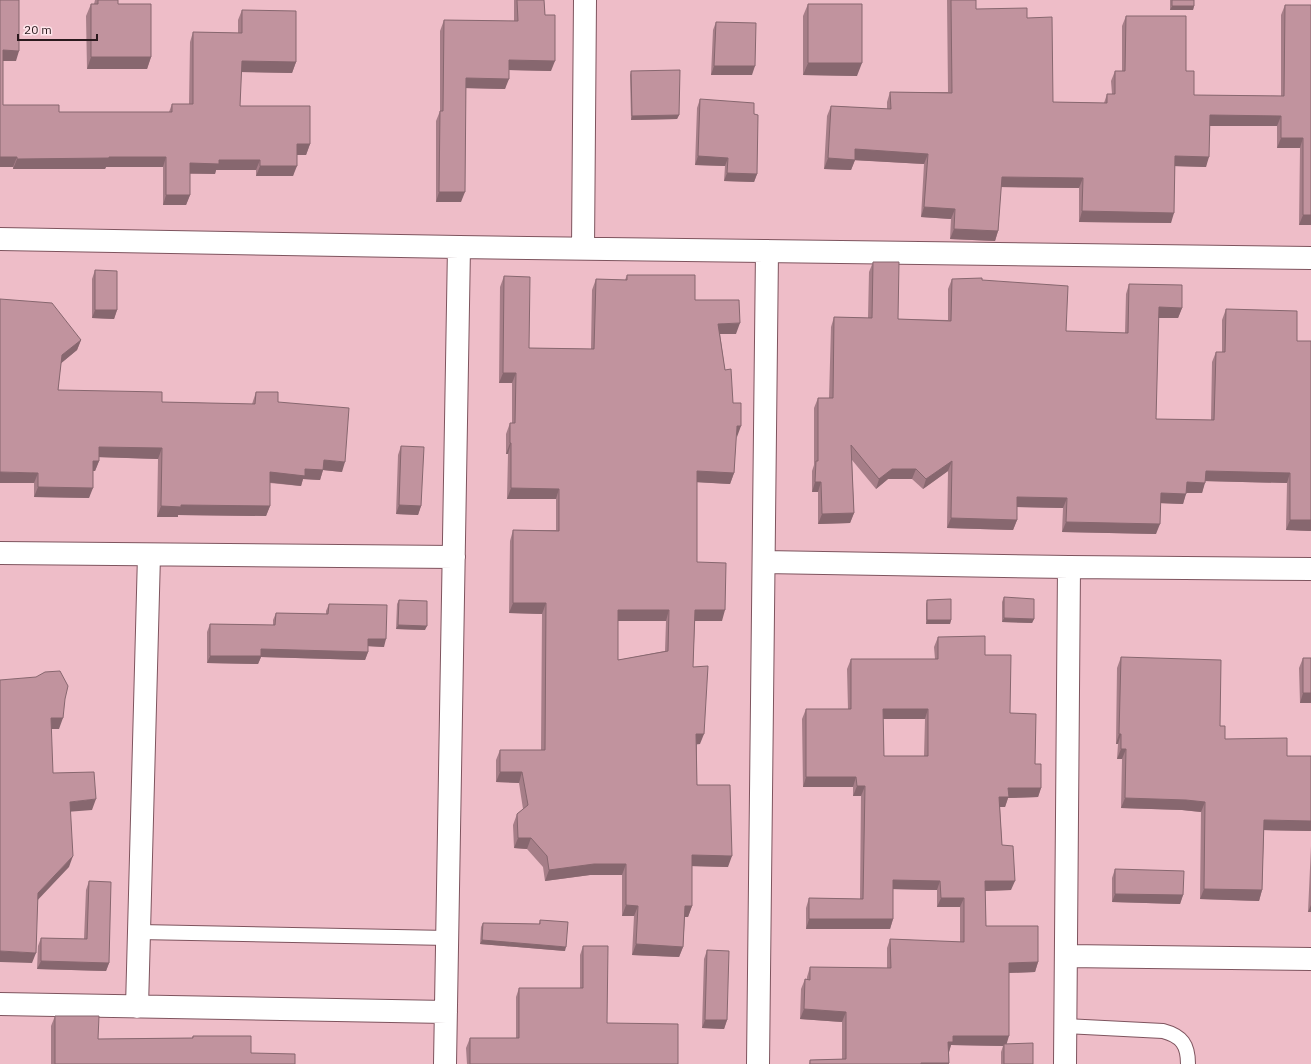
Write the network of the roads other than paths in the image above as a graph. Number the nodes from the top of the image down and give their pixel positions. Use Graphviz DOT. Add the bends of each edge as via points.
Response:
graph roads {
  1 [pos="586,0"];
  2 [pos="0,239"];
  3 [pos="460,247"];
  4 [pos="583,248"];
  5 [pos="767,251"];
  6 [pos="1311,258"];
  7 [pos="0,553"];
  8 [pos="148,555"];
  9 [pos="454,557"];
  10 [pos="764,562"];
  11 [pos="1069,567"];
  12 [pos="1311,569"];
  13 [pos="139,932"];
  14 [pos="448,938"];
  15 [pos="1066,956"];
  16 [pos="1311,958"];
  17 [pos="0,1004"];
  18 [pos="137,1007"];
  19 [pos="446,1012"];
  20 [pos="1065,1026"];
  21 [pos="445,1064"];
  22 [pos="758,1064"];
  23 [pos="1065,1064"];
  24 [pos="1188,1064"];
  1 -- 4 [label="street"];
  2 -- 3 [label="street"];
  3 -- 4 [label="street"];
  3 -- 9 [label="street"];
  4 -- 5 [label="street"];
  5 -- 6 [label="street"];
  5 -- 10 [label="street"];
  7 -- 8 [label="street"];
  8 -- 9 [label="street"];
  8 -- 13 [label="street"];
  9 -- 14 [label="street"];
  10 -- 11 [label="street"];
  10 -- 22 [label="street"];
  11 -- 12 [label="street"];
  11 -- 15 [label="street"];
  13 -- 14 [label="lane"];
  13 -- 18 [label="street"];
  14 -- 19 [label="street"];
  15 -- 16 [label="street"];
  15 -- 20 [label="street"];
  17 -- 18 [label="street"];
  18 -- 19 [label="street"];
  19 -- 21 [label="street"];
  20 -- 23 [label="street"];
  20 -- 24 [label="lane" via="1172,1033 1184,1044 1188,1052"];
}
